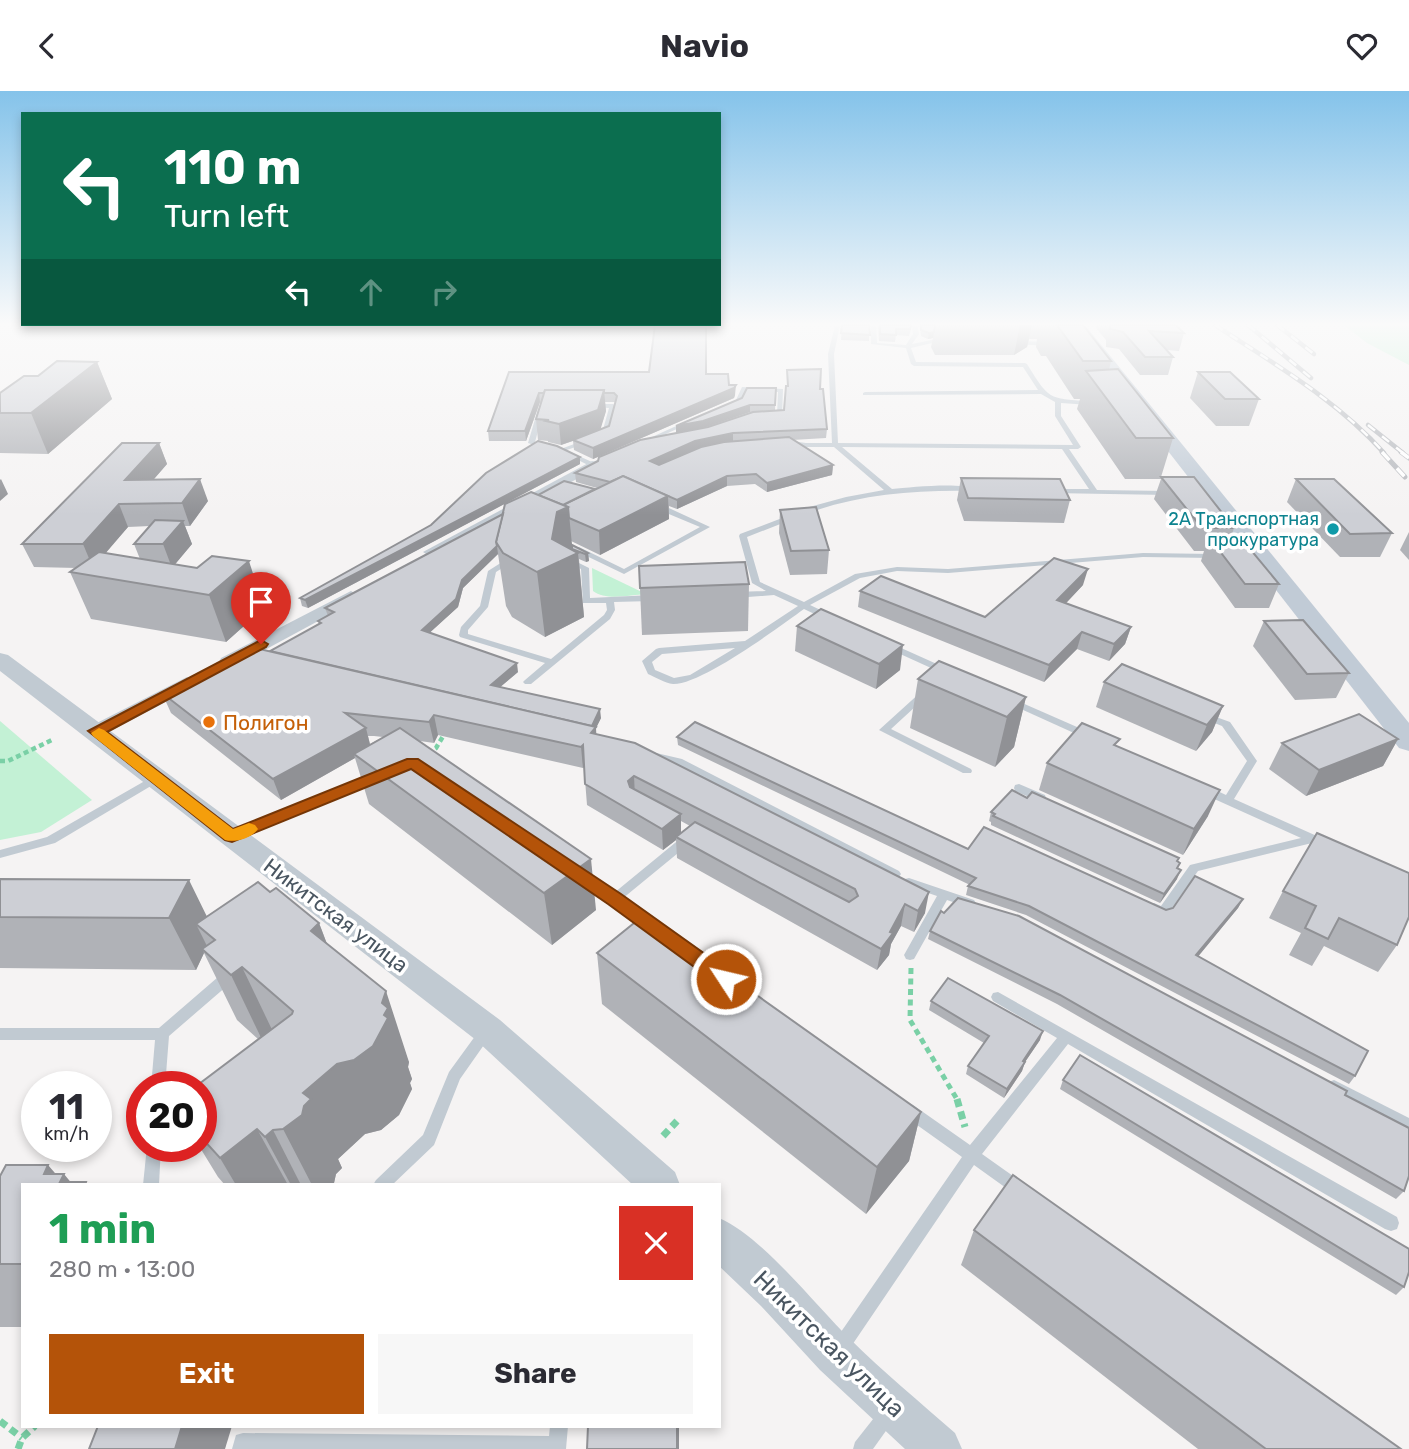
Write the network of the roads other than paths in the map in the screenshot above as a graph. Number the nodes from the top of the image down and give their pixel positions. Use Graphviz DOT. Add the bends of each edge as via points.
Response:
graph roads {
  1 [pos="744,388"];
  2 [pos="751,388"];
  3 [pos="833,388"];
  4 [pos="1038,388"];
  5 [pos="1123,388"];
  6 [pos="1040,392"];
  7 [pos="865,394"];
  8 [pos="1058,403"];
  9 [pos="1096,403"];
  10 [pos="554,406"];
  11 [pos="589,406"];
  12 [pos="713,412"];
  13 [pos="760,416"];
  14 [pos="701,417"];
  15 [pos="678,438"];
  16 [pos="776,442"];
  17 [pos="835,445"];
  18 [pos="1065,447"];
  19 [pos="561,450"];
  20 [pos="615,455"];
  21 [pos="592,465"];
  22 [pos="986,489"];
  23 [pos="1040,490"];
  24 [pos="891,492"];
  25 [pos="1094,492"];
  26 [pos="1177,493"];
  27 [pos="648,502"];
  28 [pos="566,544"];
  29 [pos="521,555"];
  30 [pos="1226,556"];
  31 [pos="563,558"];
  32 [pos="417,559"];
  33 [pos="369,585"];
  34 [pos="774,593"];
  35 [pos="719,595"];
  36 [pos="665,598"];
  37 [pos="610,600"];
  38 [pos="803,606"];
  39 [pos="839,622"];
  40 [pos="875,639"];
  41 [pos="747,644"];
  42 [pos="0,660"];
  43 [pos="552,662"];
  44 [pos="947,672"];
  45 [pos="959,677"];
  46 [pos="938,680"];
  47 [pos="528,682"];
  48 [pos="929,688"];
  49 [pos="996,694"];
  50 [pos="1200,714"];
  51 [pos="96,731"];
  52 [pos="1094,739"];
  53 [pos="1409,742"];
  54 [pos="637,751"];
  55 [pos="413,763"];
  56 [pos="967,771"];
  57 [pos="158,777"];
  58 [pos="1191,783"];
  59 [pos="1019,788"];
  60 [pos="1228,800"];
  61 [pos="1056,805"];
  62 [pos="682,828"];
  63 [pos="232,836"];
  64 [pos="1313,839"];
  65 [pos="1337,849"];
  66 [pos="0,854"];
  67 [pos="1181,862"];
  68 [pos="1194,868"];
  69 [pos="570,869"];
  70 [pos="944,895"];
  71 [pos="614,899"];
  72 [pos="1139,901"];
  73 [pos="982,908"];
  74 [pos="659,931"];
  75 [pos="910,955"];
  76 [pos="244,963"];
  77 [pos="998,997"];
  78 [pos="488,1030"];
  79 [pos="0,1034"];
  80 [pos="162,1034"];
  81 [pos="1066,1036"];
  82 [pos="159,1071"];
  83 [pos="1324,1081"];
  84 [pos="894,1099"];
  85 [pos="1409,1126"];
  86 [pos="972,1156"];
  87 [pos="153,1162"];
  88 [pos="151,1183"];
  89 [pos="383,1183"];
  90 [pos="659,1183"];
  91 [pos="1028,1195"];
  92 [pos="1391,1223"];
  93 [pos="721,1240"];
  94 [pos="835,1355"];
  95 [pos="892,1407"];
  96 [pos="558,1440"];
  97 [pos="241,1449"];
  98 [pos="862,1449"];
  99 [pos="939,1449"];
  1 -- 12 [label="lane" via="739,401"];
  2 -- 13 [label="lane" via="780,390 780,415"];
  3 -- 17 [label="lane"];
  4 -- 6 [label="lane"];
  5 -- 53 [label="main road"];
  6 -- 7 [label="lane"];
  6 -- 8 [label="lane"];
  8 -- 9 [label="lane"];
  8 -- 18 [label="lane" via="1058,416 1079,447"];
  10 -- 19 [label="lane" via="542,406 531,443"];
  11 -- 19 [label="lane" via="613,406 605,434"];
  14 -- 15 [label="lane" via="638,445"];
  16 -- 17 [label="lane"];
  17 -- 18 [label="lane"];
  17 -- 24 [label="lane"];
  18 -- 25 [label="lane"];
  19 -- 21 [label="lane"];
  20 -- 21 [label="lane"];
  21 -- 32 [label="street" via="568,484"];
  22 -- 24 [label="lane" via="919,487"];
  23 -- 25 [label="lane"];
  24 -- 34 [label="lane" via="827,503 743,536 752,578"];
  25 -- 26 [label="lane"];
  27 -- 28 [label="lane" via="706,527 624,572"];
  29 -- 43 [label="lane" via="492,571 484,607 463,635"];
  30 -- 38 [label="lane" via="1143,555 948,571 897,569 858,576"];
  31 -- 37 [label="lane" via="585,568 586,600"];
  33 -- 51 [label="street" via="244,658 209,671"];
  34 -- 35 [label="lane"];
  34 -- 38 [label="lane"];
  36 -- 37 [label="lane"];
  37 -- 43 [label="lane" via="607,617"];
  38 -- 39 [label="lane"];
  38 -- 41 [label="lane"];
  40 -- 44 [label="lane"];
  41 -- 41 [label="lane" via="659,651 647,661 651,672 673,681 692,677"];
  42 -- 51 [label="street, Никитская улица"];
  43 -- 47 [label="lane"];
  44 -- 45 [label="lane"];
  44 -- 46 [label="lane"];
  48 -- 56 [label="lane" via="884,730"];
  49 -- 52 [label="lane"];
  50 -- 60 [label="lane" via="1226,724 1252,761"];
  51 -- 57 [label="street, Никитская улица"];
  54 -- 70 [label="lane" via="678,761 918,887"];
  55 -- 63 [label="lane"];
  57 -- 63 [label="street, Никитская улица"];
  57 -- 66 [label="lane" via="51,841"];
  58 -- 60 [label="lane"];
  59 -- 61 [label="lane"];
  60 -- 64 [label="lane"];
  62 -- 71 [label="lane" via="694,835"];
  63 -- 78 [label="street, Никитская улица" via="313,906"];
  64 -- 65 [label="lane"];
  64 -- 68 [label="lane"];
  67 -- 68 [label="lane"];
  68 -- 72 [label="lane" via="1163,912"];
  69 -- 71 [label="lane"];
  70 -- 73 [label="lane"];
  70 -- 75 [label="lane"];
  71 -- 74 [label="lane"];
  76 -- 80 [label="lane"];
  77 -- 81 [label="lane"];
  78 -- 89 [label="lane" via="454,1076 429,1140"];
  78 -- 90 [label="street, Никитская улица"];
  79 -- 80 [label="lane"];
  80 -- 82 [label="lane"];
  81 -- 86 [label="lane"];
  81 -- 92 [label="lane"];
  83 -- 85 [label="lane"];
  84 -- 86 [label="lane"];
  86 -- 91 [label="lane"];
  86 -- 94 [label="lane"];
  87 -- 88 [label="lane"];
  93 -- 94 [label="street, Никитская улица"];
  94 -- 95 [label="street, Никитская улица"];
  95 -- 98 [label="lane"];
  95 -- 99 [label="street, Никитская улица"];
  96 -- 97 [label="lane" via="243,1442"];
}
